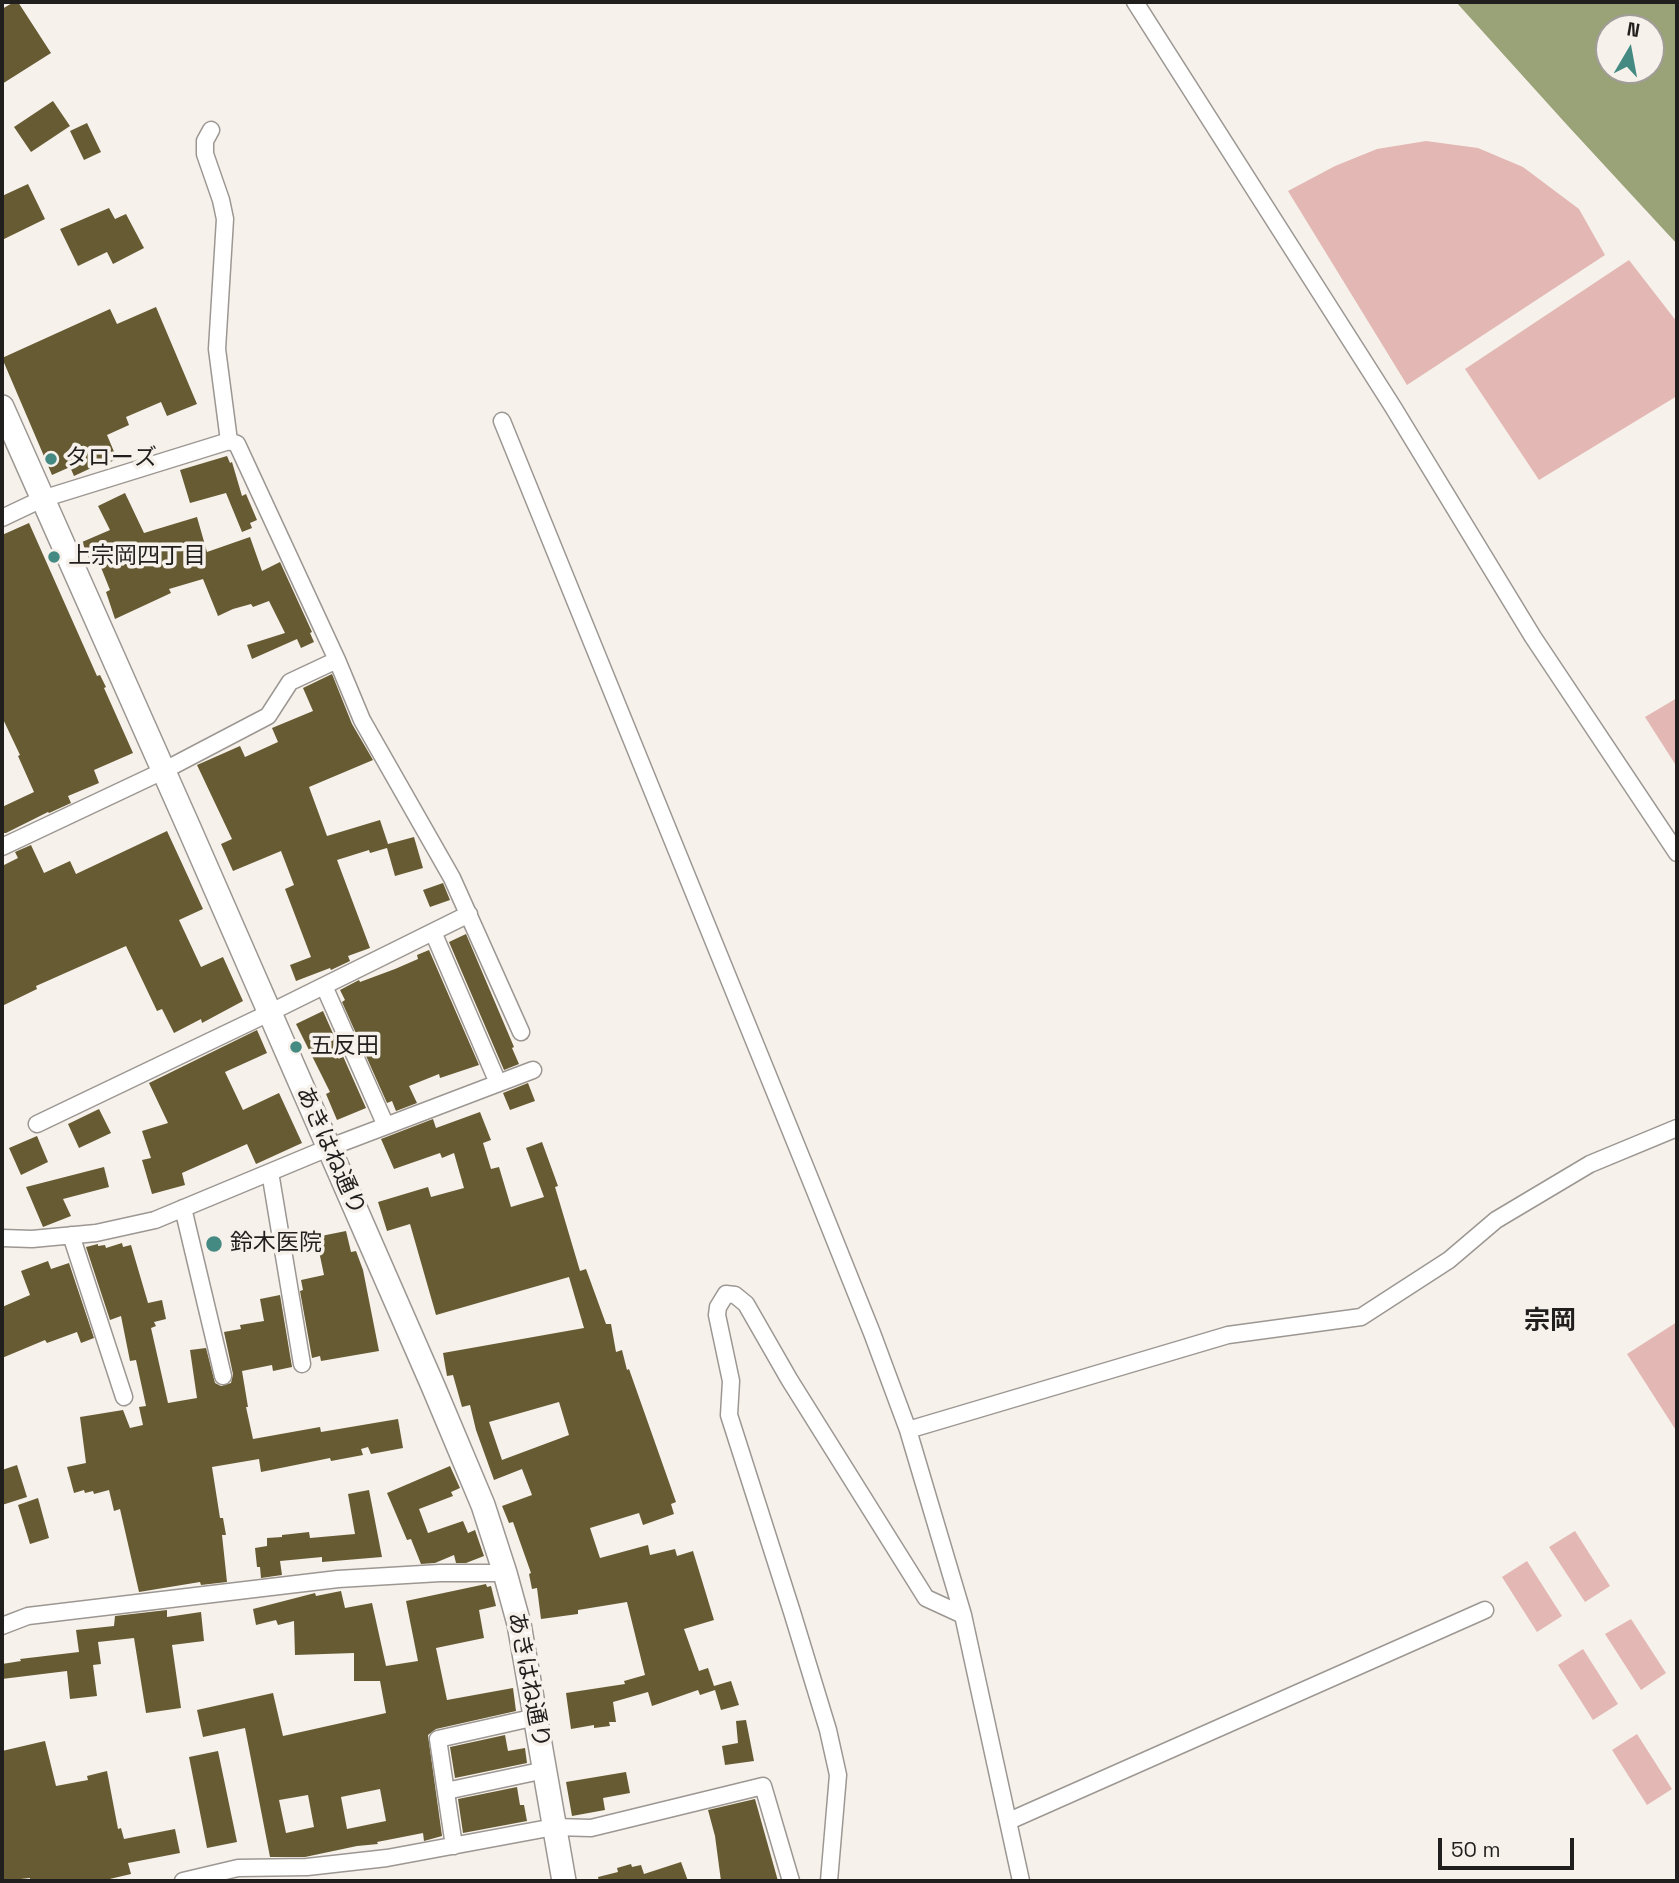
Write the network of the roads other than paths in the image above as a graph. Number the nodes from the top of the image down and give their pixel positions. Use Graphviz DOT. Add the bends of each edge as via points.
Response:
graph roads {
  1 [pos="1135,2"];
  2 [pos="211,130"];
  3 [pos="2,407"];
  4 [pos="502,421"];
  5 [pos="229,441"];
  6 [pos="42,499"];
  7 [pos="2,518"];
  8 [pos="337,660"];
  9 [pos="163,771"];
  10 [pos="2,847"];
  11 [pos="1677,853"];
  12 [pos="469,914"];
  13 [pos="433,932"];
  14 [pos="324,986"];
  15 [pos="270,1013"];
  16 [pos="521,1032"];
  17 [pos="533,1070"];
  18 [pos="498,1083"];
  19 [pos="37,1124"];
  20 [pos="386,1126"];
  21 [pos="1677,1128"];
  22 [pos="328,1148"];
  23 [pos="270,1172"];
  24 [pos="183,1208"];
  25 [pos="71,1235"];
  26 [pos="2,1238"];
  27 [pos="302,1364"];
  28 [pos="223,1376"];
  29 [pos="124,1397"];
  30 [pos="908,1430"];
  31 [pos="505,1573"];
  32 [pos="1485,1610"];
  33 [pos="963,1615"];
  34 [pos="2,1626"];
  35 [pos="536,1717"];
  36 [pos="545,1770"];
  37 [pos="446,1791"];
  38 [pos="1009,1821"];
  39 [pos="554,1827"];
  40 [pos="454,1846"];
  41 [pos="183,1881"];
  42 [pos="564,1881"];
  43 [pos="791,1881"];
  44 [pos="829,1881"];
  45 [pos="1021,1881"];
  1 -- 11 [label="street" via="1393,407 1533,637"];
  2 -- 5 [label="street" via="205,154 225,219 217,349"];
  3 -- 6 [label="street, あきはね通り"];
  4 -- 30 [label="street"];
  5 -- 6 [label="street"];
  5 -- 8 [label="street" via="237,444"];
  6 -- 7 [label="street"];
  6 -- 9 [label="street, あきはね通り"];
  8 -- 9 [label="street" via="290,682 268,716"];
  8 -- 12 [label="street" via="362,720"];
  9 -- 10 [label="street"];
  9 -- 15 [label="street, あきはね通り"];
  12 -- 13 [label="street"];
  12 -- 16 [label="street"];
  13 -- 14 [label="street"];
  13 -- 18 [label="street"];
  14 -- 15 [label="street"];
  14 -- 20 [label="street"];
  15 -- 19 [label="street"];
  15 -- 22 [label="street, あきはね通り"];
  17 -- 18 [label="street"];
  18 -- 20 [label="street"];
  20 -- 22 [label="street"];
  21 -- 30 [label="street" via="1590,1164 1496,1220 1448,1260 1361,1317 1228,1335"];
  22 -- 23 [label="street"];
  22 -- 31 [label="street, あきはね通り" via="455,1437"];
  23 -- 24 [label="street"];
  23 -- 27 [label="street"];
  24 -- 25 [label="street" via="155,1220"];
  24 -- 28 [label="street"];
  25 -- 26 [label="street"];
  25 -- 29 [label="street"];
  30 -- 33 [label="street"];
  31 -- 34 [label="street" via="338,1579 28,1616"];
  31 -- 35 [label="street, あきはね通り"];
  32 -- 38 [label="street"];
  33 -- 38 [label="street"];
  33 -- 44 [label="street" via="926,1598 747,1304 726,1294 717,1315 731,1381 729,1415 838,1774"];
  35 -- 36 [label="street, あきはね通り"];
  35 -- 37 [label="street" via="438,1739"];
  36 -- 37 [label="street"];
  36 -- 39 [label="street, あきはね通り"];
  37 -- 40 [label="street"];
  38 -- 45 [label="street"];
  39 -- 40 [label="street"];
  39 -- 42 [label="street, あきはね通り"];
  39 -- 43 [label="street" via="610,1824 763,1786"];
  40 -- 41 [label="street" via="337,1864 238,1868"];
}
